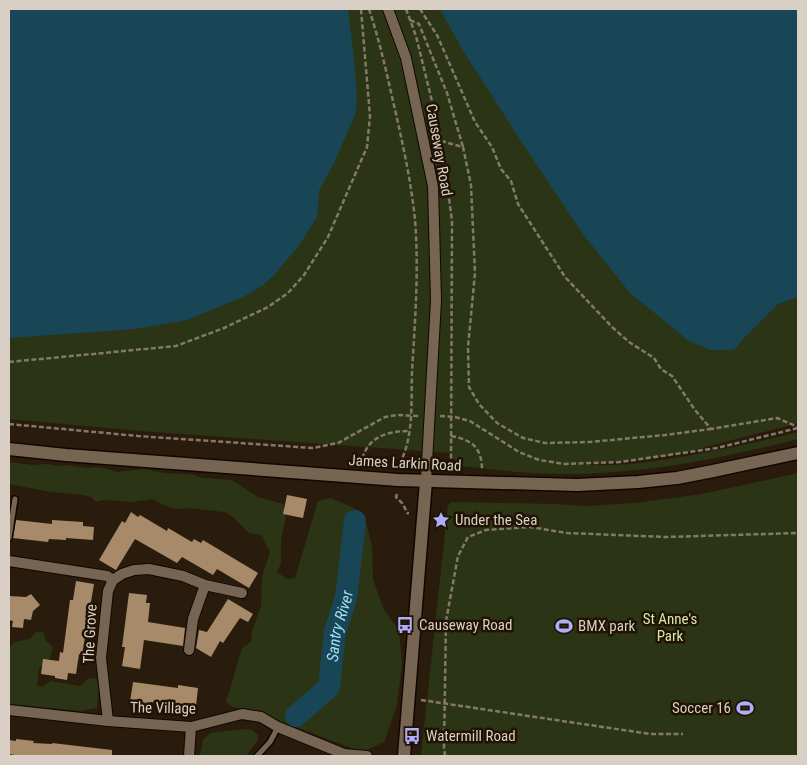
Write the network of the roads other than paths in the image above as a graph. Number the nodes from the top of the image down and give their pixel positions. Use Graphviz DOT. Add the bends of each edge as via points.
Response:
graph roads {
  1 [pos="388,9"];
  2 [pos="9,449"];
  3 [pos="798,453"];
  4 [pos="426,481"];
  5 [pos="15,499"];
  6 [pos="9,538"];
  7 [pos="9,561"];
  8 [pos="113,580"];
  9 [pos="205,585"];
  10 [pos="242,594"];
  11 [pos="189,650"];
  12 [pos="9,710"];
  13 [pos="108,721"];
  14 [pos="191,727"];
  15 [pos="278,727"];
  16 [pos="189,756"];
  17 [pos="257,756"];
  18 [pos="367,756"];
  19 [pos="404,756"];
  1 -- 4 [label="street, Causeway Road" via="406,58 433,186 436,300"];
  2 -- 4 [label="main road, James Larkin Road"];
  3 -- 4 [label="main road, James Larkin Road" via="713,472 638,482 577,486"];
  4 -- 19 [label="main road"];
  5 -- 6 [label="lane"];
  7 -- 8 [label="street" via="107,576"];
  8 -- 9 [label="street" via="134,570 149,569 183,576"];
  8 -- 13 [label="street, The Grove" via="108,591 101,658"];
  9 -- 10 [label="street"];
  9 -- 11 [label="street" via="193,619"];
  12 -- 13 [label="street, The Village"];
  13 -- 14 [label="street, The Village"];
  14 -- 15 [label="street, The Village" via="242,714 261,717"];
  14 -- 16 [label="street"];
  15 -- 17 [label="lane"];
  15 -- 18 [label="street, The Village" via="344,754"];
}
